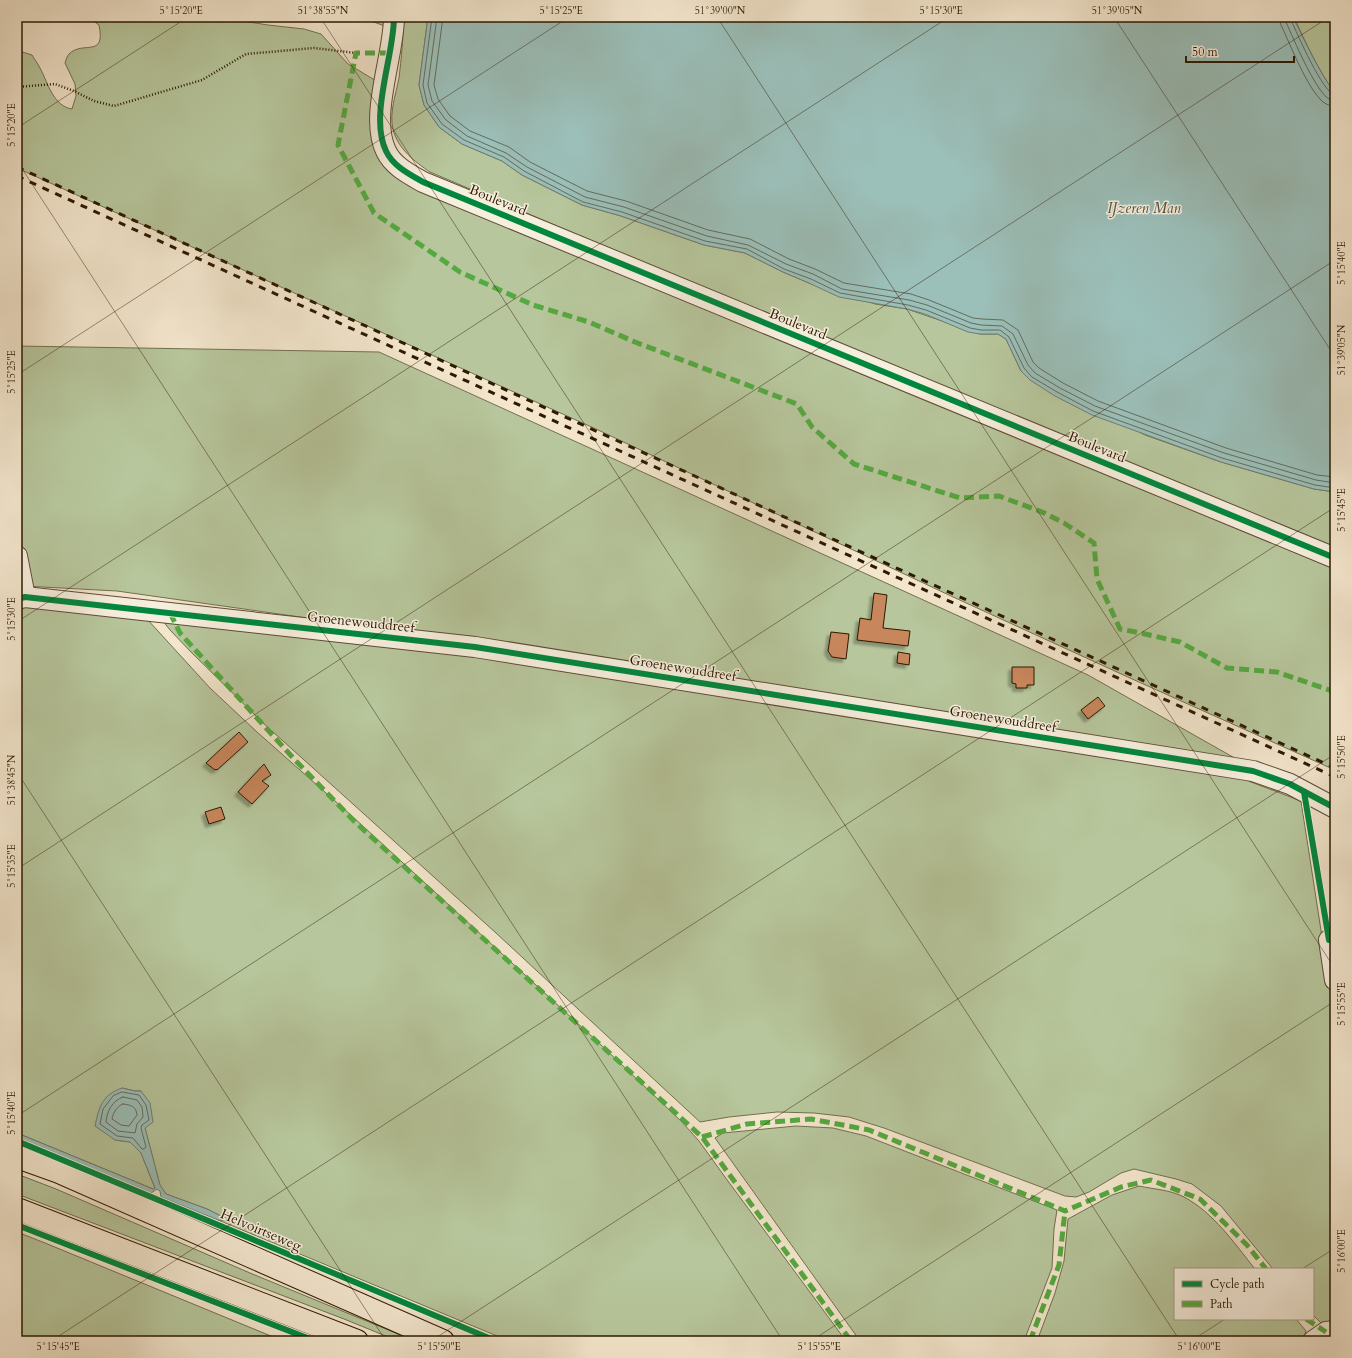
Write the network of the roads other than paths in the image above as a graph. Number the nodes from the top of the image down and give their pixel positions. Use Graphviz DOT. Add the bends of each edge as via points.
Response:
graph roads {
  1 [pos="394,17"];
  2 [pos="17,556"];
  3 [pos="1335,558"];
  4 [pos="21,598"];
  5 [pos="1335,808"];
  6 [pos="1329,940"];
  7 [pos="1335,980"];
  8 [pos="17,1157"];
  9 [pos="17,1209"];
  10 [pos="1335,1331"];
  11 [pos="358,1341"];
  12 [pos="443,1341"];
  13 [pos="1313,1341"];
  1 -- 3 [label="street, Boulevard" via="394,31 380,110 382,140 386,152 401,169 423,182"];
  2 -- 4 [label="street"];
  4 -- 5 [label="street, Groenewouddreef" via="475,647 1245,770 1290,784"];
  6 -- 7 [label="street"];
  8 -- 12 [label="main road, Helvoirtseweg" via="59,1172"];
  9 -- 11 [label="main road"];
  10 -- 13 [label="street" via="1326,1332"];
}
